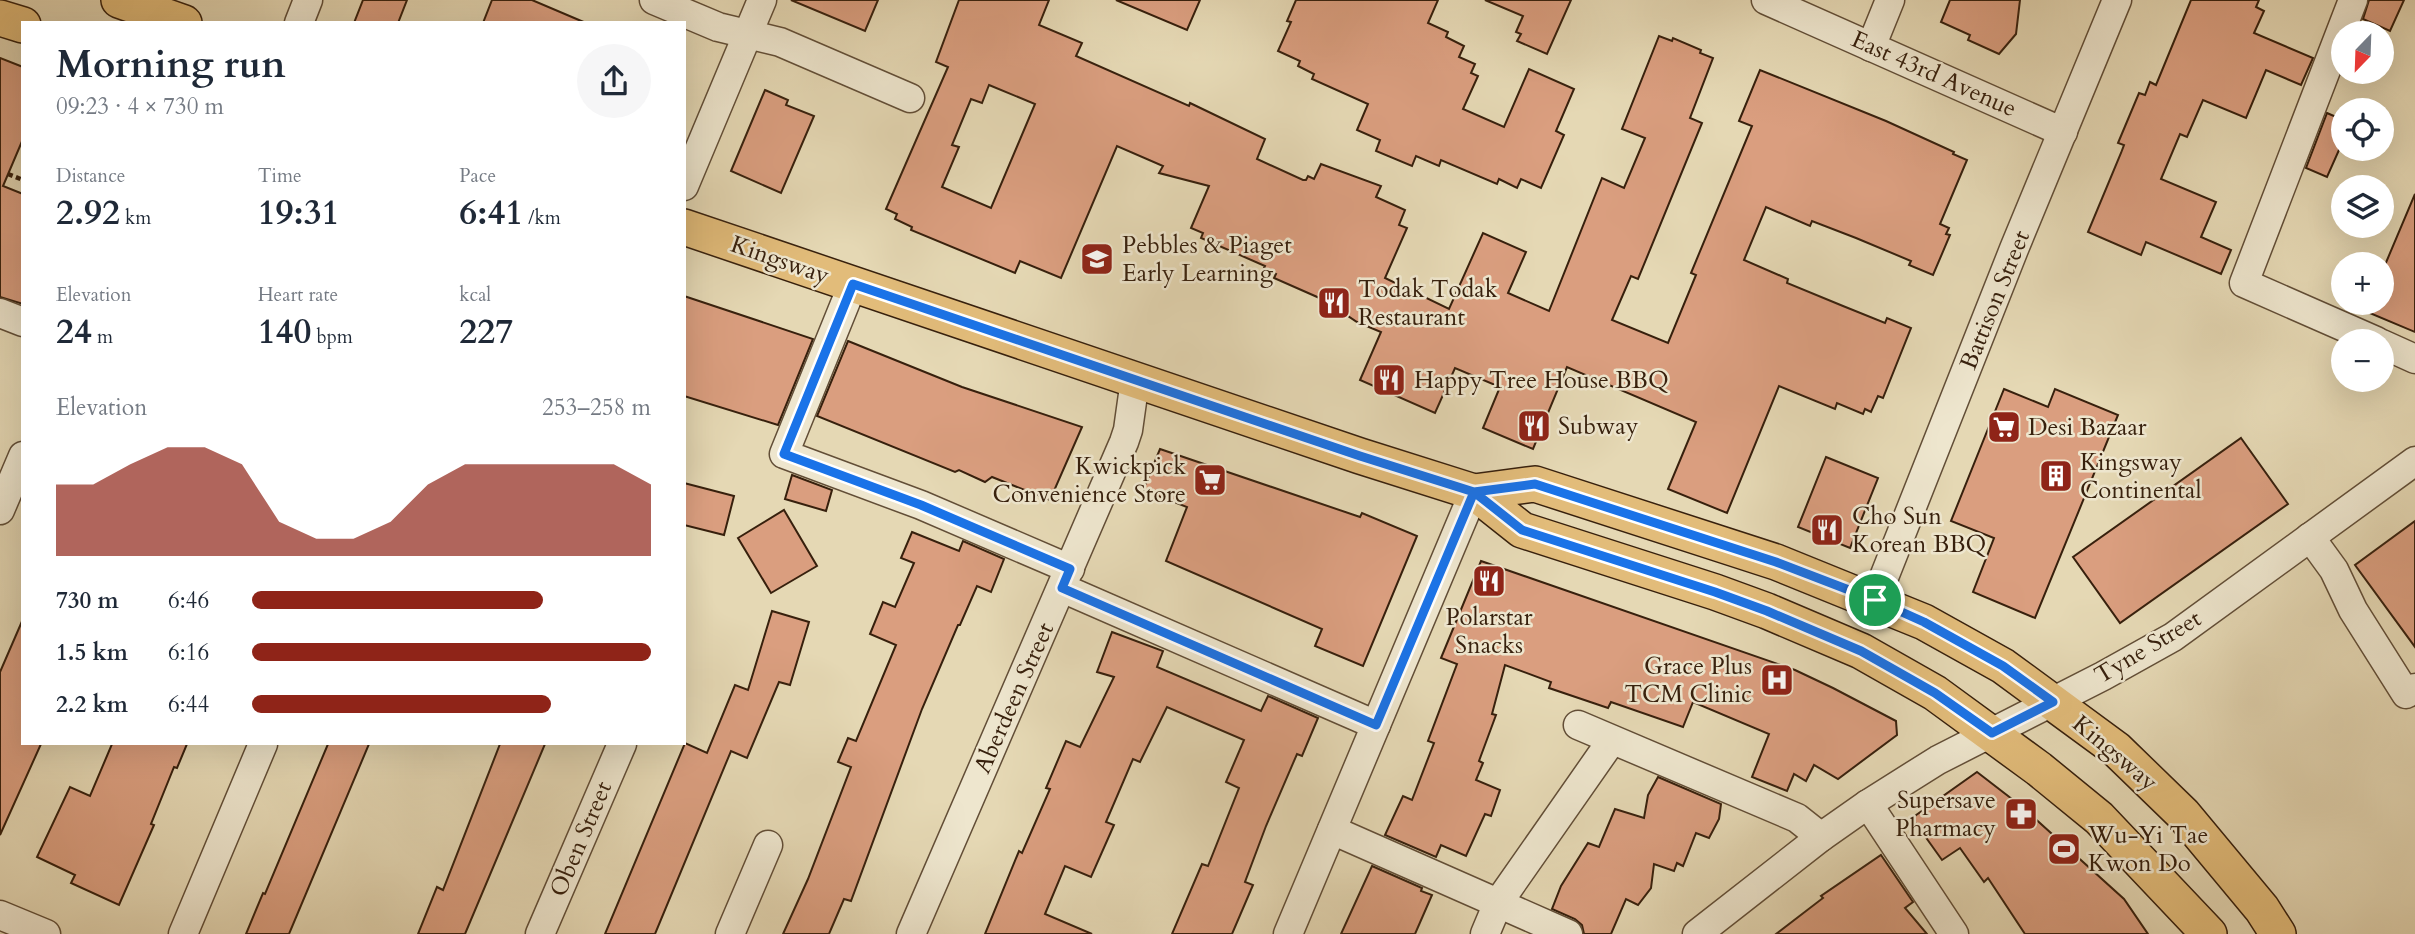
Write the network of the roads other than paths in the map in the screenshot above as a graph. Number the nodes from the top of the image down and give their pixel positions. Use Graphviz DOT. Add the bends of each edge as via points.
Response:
graph roads {
  1 [pos="119,0"];
  2 [pos="308,0"];
  3 [pos="654,0"];
  4 [pos="762,0"];
  5 [pos="1766,0"];
  6 [pos="1890,0"];
  7 [pos="2117,0"];
  8 [pos="2353,0"];
  9 [pos="0,18"];
  10 [pos="178,21"];
  11 [pos="300,21"];
  12 [pos="21,24"];
  13 [pos="748,34"];
  14 [pos="1871,47"];
  15 [pos="910,98"];
  16 [pos="2063,132"];
  17 [pos="686,181"];
  18 [pos="686,228"];
  19 [pos="853,284"];
  20 [pos="0,313"];
  21 [pos="21,322"];
  22 [pos="2349,329"];
  23 [pos="2394,349"];
  24 [pos="2415,359"];
  25 [pos="1135,380"];
  26 [pos="21,461"];
  27 [pos="2415,461"];
  28 [pos="1474,492"];
  29 [pos="0,510"];
  30 [pos="2311,537"];
  31 [pos="1066,578"];
  32 [pos="1875,600"];
  33 [pos="2415,688"];
  34 [pos="2053,702"];
  35 [pos="1376,725"];
  36 [pos="1578,725"];
  37 [pos="1992,733"];
  38 [pos="1612,740"];
  39 [pos="263,745"];
  40 [pos="622,745"];
  41 [pos="1868,804"];
  42 [pos="1332,830"];
  43 [pos="1821,837"];
  44 [pos="768,845"];
  45 [pos="1498,903"];
  46 [pos="0,915"];
  47 [pos="46,934"];
  48 [pos="183,934"];
  49 [pos="540,934"];
  50 [pos="730,934"];
  51 [pos="911,934"];
  52 [pos="1288,934"];
  53 [pos="1485,934"];
  54 [pos="1567,934"];
  55 [pos="1697,934"];
  56 [pos="1954,934"];
  57 [pos="2209,934"];
  58 [pos="2278,934"];
  1 -- 10 [label="main road"];
  2 -- 11 [label="street"];
  3 -- 13 [label="street" via="718,27"];
  4 -- 13 [label="street"];
  5 -- 14 [label="street, East 43rd Avenue"];
  6 -- 14 [label="street"];
  7 -- 16 [label="street, Battison Street"];
  8 -- 22 [label="street" via="2244,282"];
  9 -- 12 [label="main road"];
  13 -- 15 [label="street" via="780,42"];
  13 -- 17 [label="street"];
  14 -- 16 [label="street, East 43rd Avenue"];
  16 -- 32 [label="street, Battison Street"];
  18 -- 19 [label="main road, Kingsway"];
  19 -- 25 [label="main road, Kingsway"];
  19 -- 31 [label="street" via="784,454 921,505"];
  20 -- 21 [label="street"];
  23 -- 24 [label="street"];
  25 -- 28 [label="main road, Kingsway"];
  25 -- 31 [label="street, Aberdeen Street" via="1128,430"];
  26 -- 29 [label="street"];
  27 -- 30 [label="street, Tyne Street"];
  28 -- 32 [label="main road, Kingsway" via="1535,484 1776,562"];
  28 -- 35 [label="street"];
  28 -- 37 [label="main road, Kingsway" via="1522,530 1715,592 1861,651 1935,693"];
  30 -- 33 [label="street" via="2406,694"];
  30 -- 34 [label="street, Tyne Street" via="2173,637"];
  31 -- 35 [label="street"];
  31 -- 51 [label="street, Aberdeen Street"];
  32 -- 34 [label="main road, Kingsway" via="2003,666"];
  34 -- 37 [label="street, Tyne Street"];
  34 -- 58 [label="main road, Kingsway" via="2116,749 2183,814"];
  35 -- 42 [label="street"];
  36 -- 38 [label="street"];
  37 -- 41 [label="street, Tyne Street"];
  37 -- 57 [label="main road, Kingsway" via="2099,818"];
  38 -- 43 [label="street" via="1797,818"];
  38 -- 45 [label="street"];
  39 -- 48 [label="street"];
  40 -- 49 [label="street, Oben Street"];
  41 -- 43 [label="street, Tyne Street"];
  41 -- 56 [label="street"];
  42 -- 45 [label="street"];
  42 -- 52 [label="street"];
  43 -- 55 [label="street, Tyne Street"];
  44 -- 50 [label="street"];
  45 -- 53 [label="street"];
  45 -- 54 [label="street"];
  46 -- 47 [label="street"];
}
